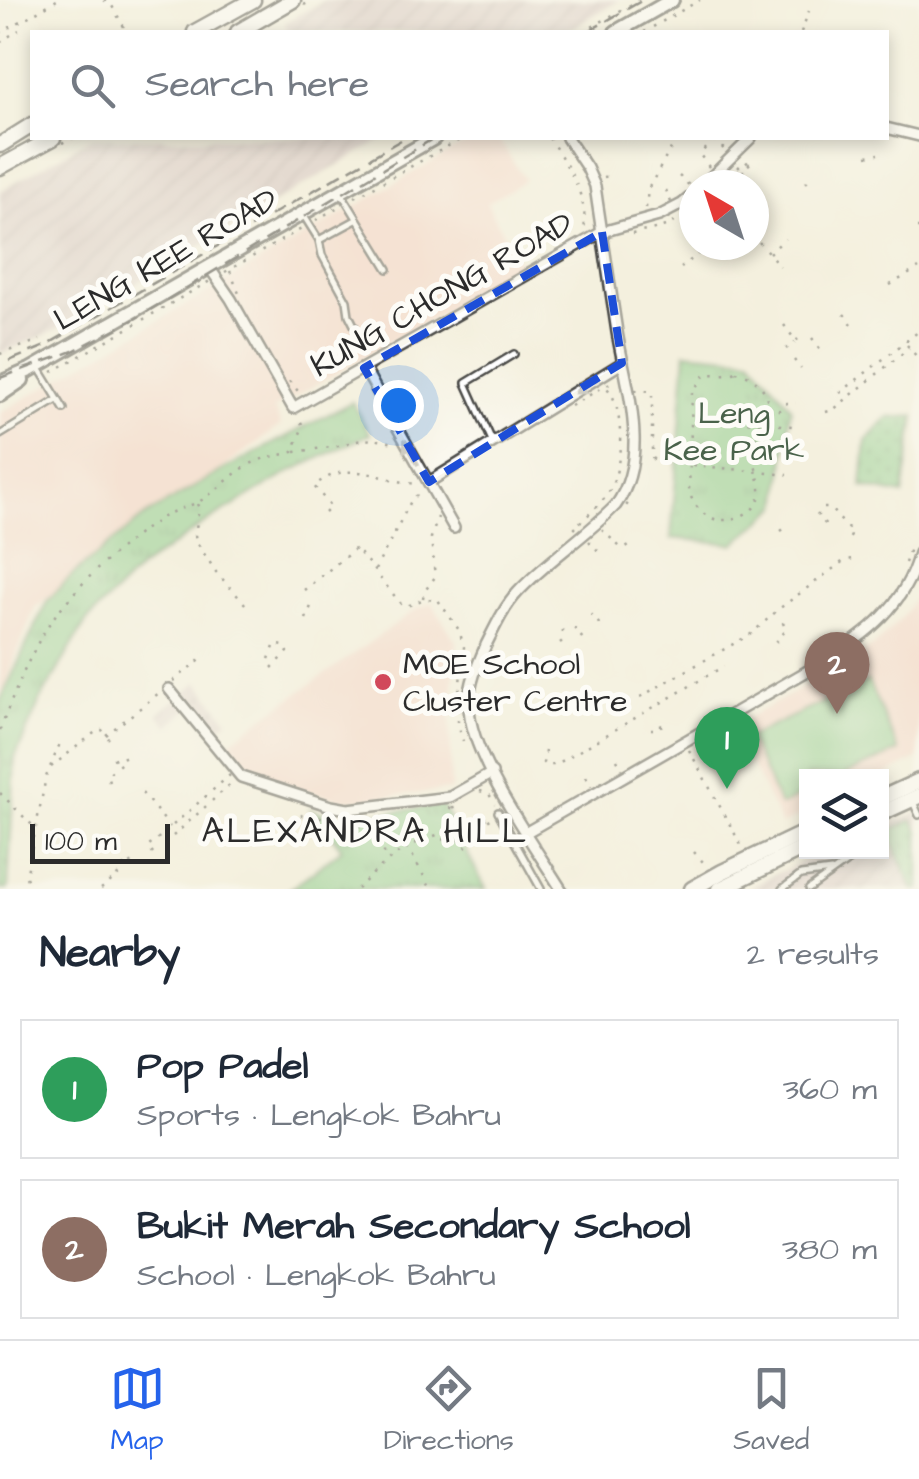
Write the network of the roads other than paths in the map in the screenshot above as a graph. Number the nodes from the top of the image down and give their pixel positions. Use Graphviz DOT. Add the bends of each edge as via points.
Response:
graph roads {
  1 [pos="293,0"];
  2 [pos="672,0"];
  3 [pos="251,1"];
  4 [pos="260,19"];
  5 [pos="200,30"];
  6 [pos="241,30"];
  7 [pos="620,30"];
  8 [pos="30,126"];
  9 [pos="889,129"];
  10 [pos="916,138"];
  11 [pos="49,140"];
  12 [pos="431,140"];
  13 [pos="569,140"];
  14 [pos="749,140"];
  15 [pos="0,145"];
  16 [pos="0,168"];
  17 [pos="718,170"];
  18 [pos="343,197"];
  19 [pos="679,203"];
  20 [pos="306,219"];
  21 [pos="357,219"];
  22 [pos="602,232"];
  23 [pos="319,240"];
  24 [pos="388,269"];
  25 [pos="213,272"];
  26 [pos="362,344"];
  27 [pos="514,354"];
  28 [pos="622,363"];
  29 [pos="364,368"];
  30 [pos="37,371"];
  31 [pos="0,383"];
  32 [pos="0,395"];
  33 [pos="58,400"];
  34 [pos="64,409"];
  35 [pos="0,436"];
  36 [pos="493,443"];
  37 [pos="426,484"];
  38 [pos="454,528"];
  39 [pos="915,549"];
  40 [pos="169,689"];
  41 [pos="492,773"];
  42 [pos="919,781"];
  43 [pos="889,795"];
  44 [pos="916,798"];
  45 [pos="889,810"];
  46 [pos="499,812"];
  47 [pos="919,815"];
  48 [pos="525,833"];
  49 [pos="799,835"];
  50 [pos="799,850"];
  51 [pos="851,859"];
  52 [pos="834,871"];
  53 [pos="541,889"];
  54 [pos="560,889"];
  55 [pos="692,889"];
  56 [pos="720,889"];
  57 [pos="782,889"];
  58 [pos="809,889"];
  1 -- 4 [label="main road"];
  2 -- 7 [label="street"];
  3 -- 4 [label="main road"];
  3 -- 5 [label="main road"];
  4 -- 6 [label="main road"];
  8 -- 15 [label="main road"];
  9 -- 10 [label="street"];
  11 -- 16 [label="main road"];
  12 -- 18 [label="street, LENG KEE ROAD"];
  13 -- 22 [label="street" via="595,186"];
  14 -- 17 [label="street"];
  18 -- 20 [label="street, LENG KEE ROAD"];
  18 -- 21 [label="lane"];
  19 -- 22 [label="street, KUNG CHONG ROAD"];
  20 -- 23 [label="lane"];
  20 -- 25 [label="street, LENG KEE ROAD"];
  21 -- 23 [label="lane"];
  21 -- 24 [label="lane"];
  22 -- 28 [label="street"];
  22 -- 29 [label="street, KUNG CHONG ROAD"];
  23 -- 26 [label="lane"];
  25 -- 29 [label="street, KUNG CHONG ROAD" via="293,408"];
  25 -- 30 [label="street, LENG KEE ROAD"];
  27 -- 36 [label="lane" via="466,383"];
  28 -- 36 [label="street, one-way"];
  28 -- 41 [label="street" via="632,413 624,493 601,524 519,591 474,675 469,708"];
  37 -- 29 [label="street, one-way"];
  30 -- 31 [label="street, LENG KEE ROAD"];
  30 -- 32 [label="street, LENG KEE ROAD"];
  30 -- 33 [label="lane"];
  33 -- 34 [label="lane"];
  33 -- 35 [label="lane"];
  36 -- 37 [label="street"];
  37 -- 38 [label="street"];
  39 -- 48 [label="street" via="915,568 892,608 861,638"];
  40 -- 41 [label="street" via="235,775 331,806 450,797"];
  41 -- 48 [label="street"];
  42 -- 43 [label="main road"];
  44 -- 45 [label="main road"];
  44 -- 47 [label="lane"];
  46 -- 53 [label="lane"];
  48 -- 54 [label="street"];
  49 -- 55 [label="main road"];
  50 -- 56 [label="main road"];
  51 -- 52 [label="lane"];
  52 -- 57 [label="lane" via="802,875"];
  52 -- 58 [label="lane"];
}
